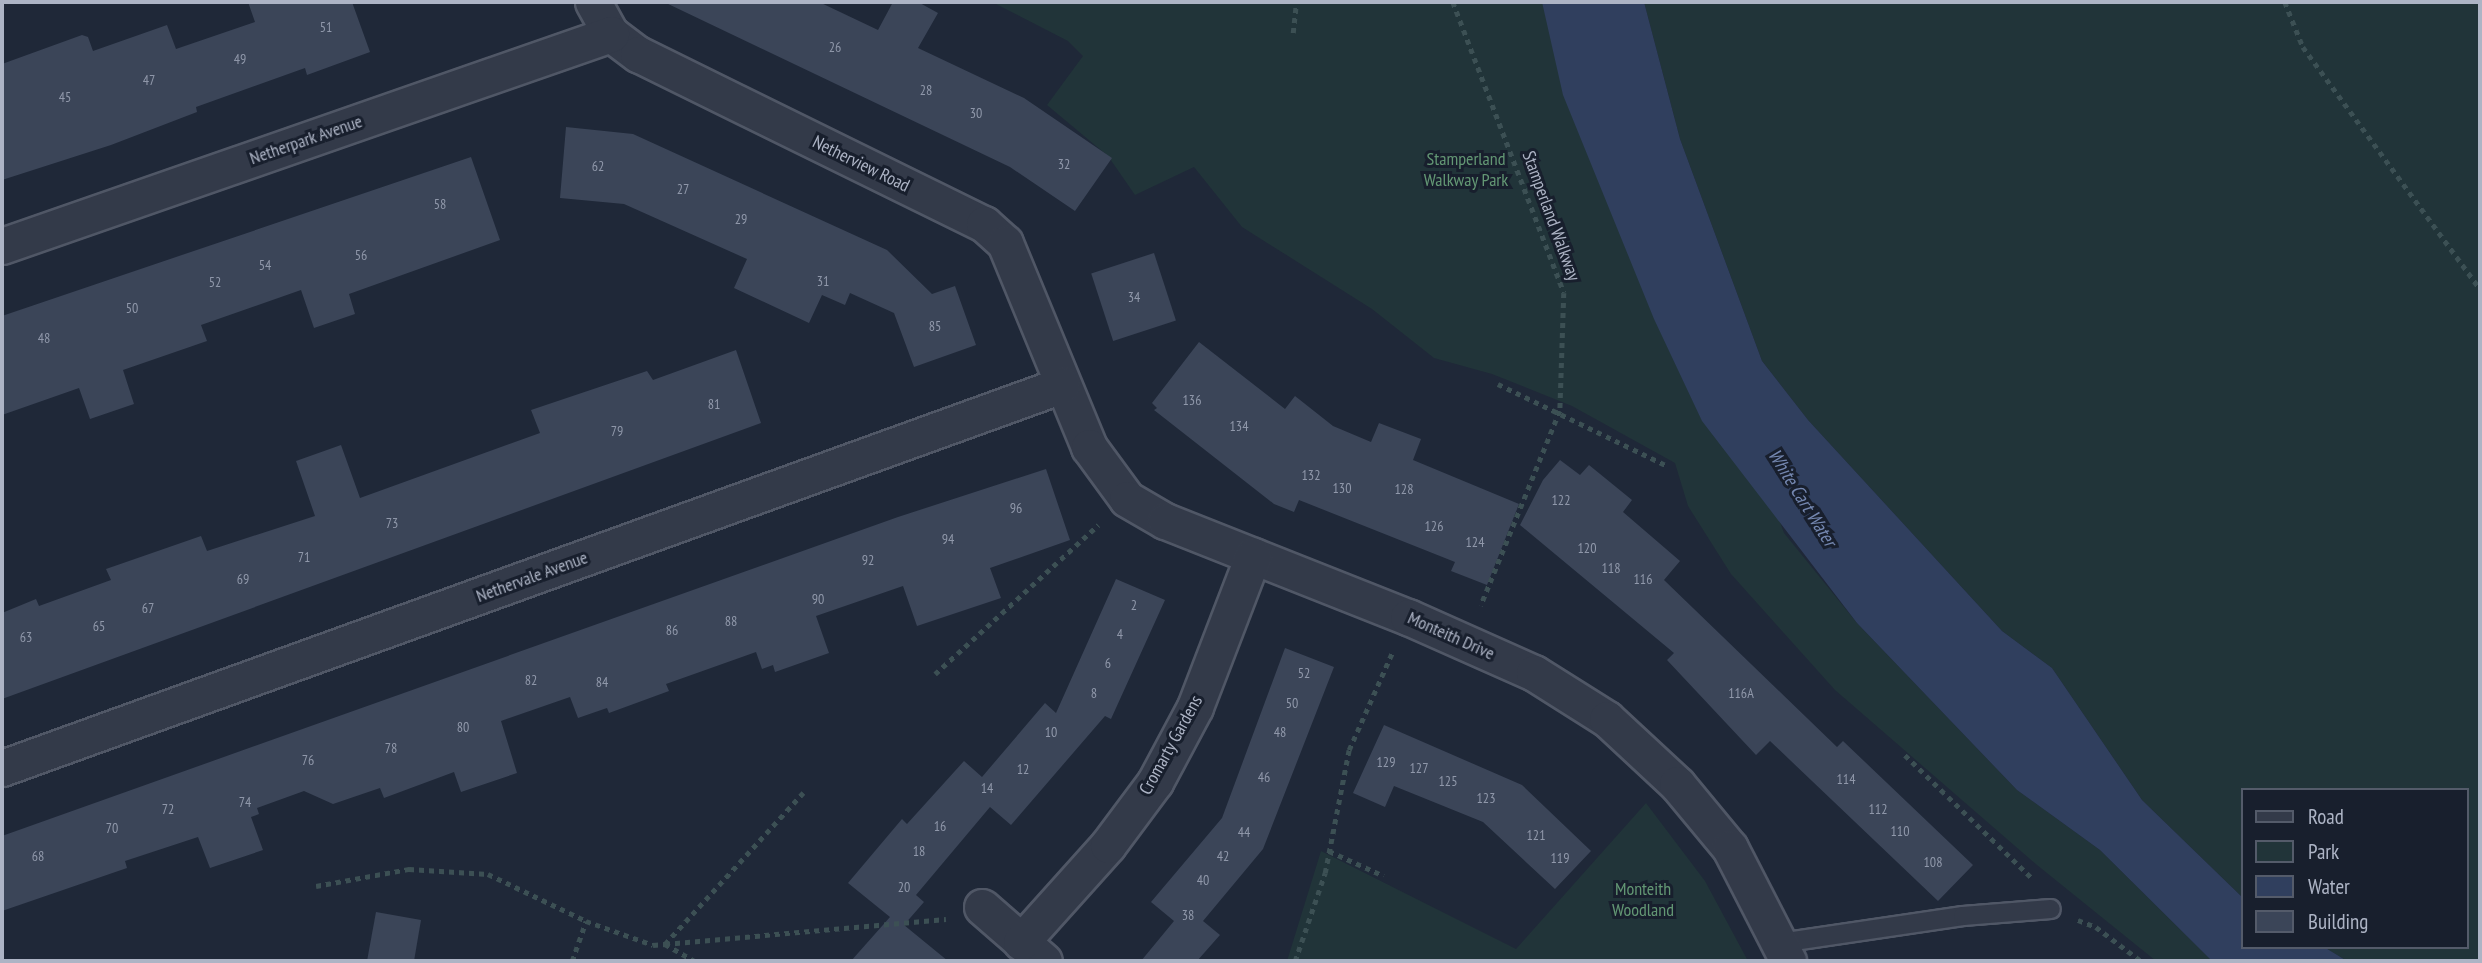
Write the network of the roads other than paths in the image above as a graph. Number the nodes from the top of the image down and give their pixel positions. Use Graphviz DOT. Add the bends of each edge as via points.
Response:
graph roads {
  1 [pos="593,2"];
  2 [pos="611,33"];
  3 [pos="2,246"];
  4 [pos="1062,385"];
  5 [pos="1253,556"];
  6 [pos="2,768"];
  7 [pos="982,907"];
  8 [pos="2051,909"];
  9 [pos="1032,951"];
  10 [pos="1784,952"];
  1 -- 2 [label="street, Netherview Road"];
  2 -- 3 [label="street, Netherpark Avenue"];
  2 -- 4 [label="street, Netherview Road" via="638,54 984,224 1005,243 1022,275"];
  4 -- 5 [label="street, Monteith Drive" via="1089,447 1127,499 1165,521"];
  4 -- 6 [label="street, Nethervale Avenue"];
  5 -- 9 [label="street, Cromarty Gardens" via="1195,707 1154,782"];
  5 -- 10 [label="street, Monteith Drive" via="1534,673 1607,719 1677,783 1730,848"];
  7 -- 9 [label="street, Cromarty Gardens"];
  8 -- 10 [label="lane" via="1963,916"];
}
